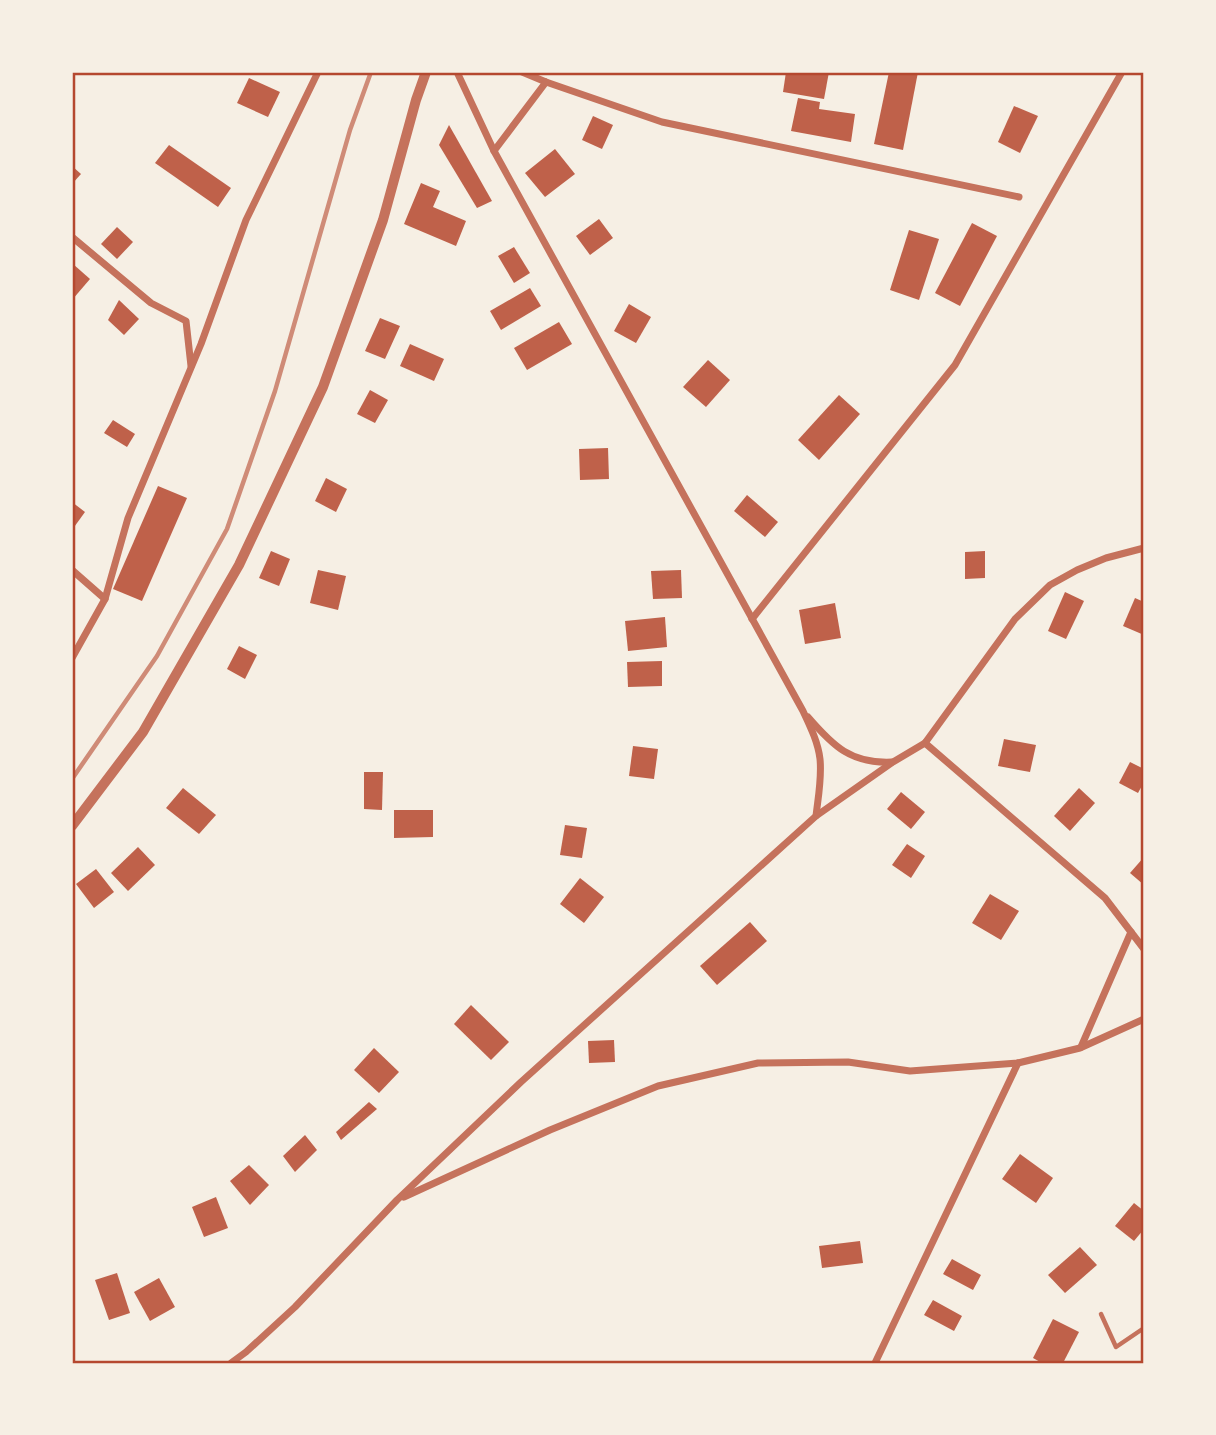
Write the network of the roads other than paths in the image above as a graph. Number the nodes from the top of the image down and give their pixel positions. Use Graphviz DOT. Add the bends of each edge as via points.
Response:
graph roads {
  1 [pos="318,72"];
  2 [pos="456,72"];
  3 [pos="522,72"];
  4 [pos="1122,72"];
  5 [pos="427,73"];
  6 [pos="546,82"];
  7 [pos="494,151"];
  8 [pos="1019,197"];
  9 [pos="72,237"];
  10 [pos="191,369"];
  11 [pos="1144,548"];
  12 [pos="72,570"];
  13 [pos="105,599"];
  14 [pos="752,619"];
  15 [pos="72,658"];
  16 [pos="803,711"];
  17 [pos="925,743"];
  18 [pos="893,762"];
  19 [pos="816,816"];
  20 [pos="72,826"];
  21 [pos="1131,932"];
  22 [pos="1144,948"];
  23 [pos="1144,1019"];
  24 [pos="1080,1048"];
  25 [pos="1018,1063"];
  26 [pos="397,1200"];
  27 [pos="1101,1314"];
  28 [pos="1144,1328"];
  29 [pos="231,1363"];
  30 [pos="875,1363"];
  1 -- 10 [label="street" via="246,220"];
  2 -- 7 [label="street"];
  3 -- 6 [label="street"];
  4 -- 14 [label="street" via="955,365"];
  5 -- 20 [label="street" via="383,220 323,387 239,565 143,732"];
  6 -- 7 [label="street"];
  6 -- 8 [label="street" via="662,122"];
  7 -- 14 [label="street"];
  9 -- 10 [label="street" via="151,303 186,321"];
  10 -- 13 [label="street" via="128,518"];
  11 -- 17 [label="street" via="1107,558 1050,585 1015,619"];
  12 -- 13 [label="street"];
  13 -- 15 [label="street"];
  14 -- 16 [label="street"];
  16 -- 18 [label="street" via="842,751 867,761"];
  16 -- 19 [label="street" via="820,759"];
  17 -- 18 [label="street"];
  17 -- 21 [label="street" via="1105,898"];
  18 -- 19 [label="street"];
  19 -- 26 [label="street"];
  21 -- 22 [label="street"];
  21 -- 24 [label="street"];
  23 -- 24 [label="street"];
  24 -- 25 [label="street"];
  25 -- 26 [label="street" via="910,1071 848,1062 758,1063 658,1086"];
  25 -- 30 [label="street"];
  26 -- 29 [label="street" via="295,1307"];
  27 -- 28 [label="lane" via="1116,1347"];
}
